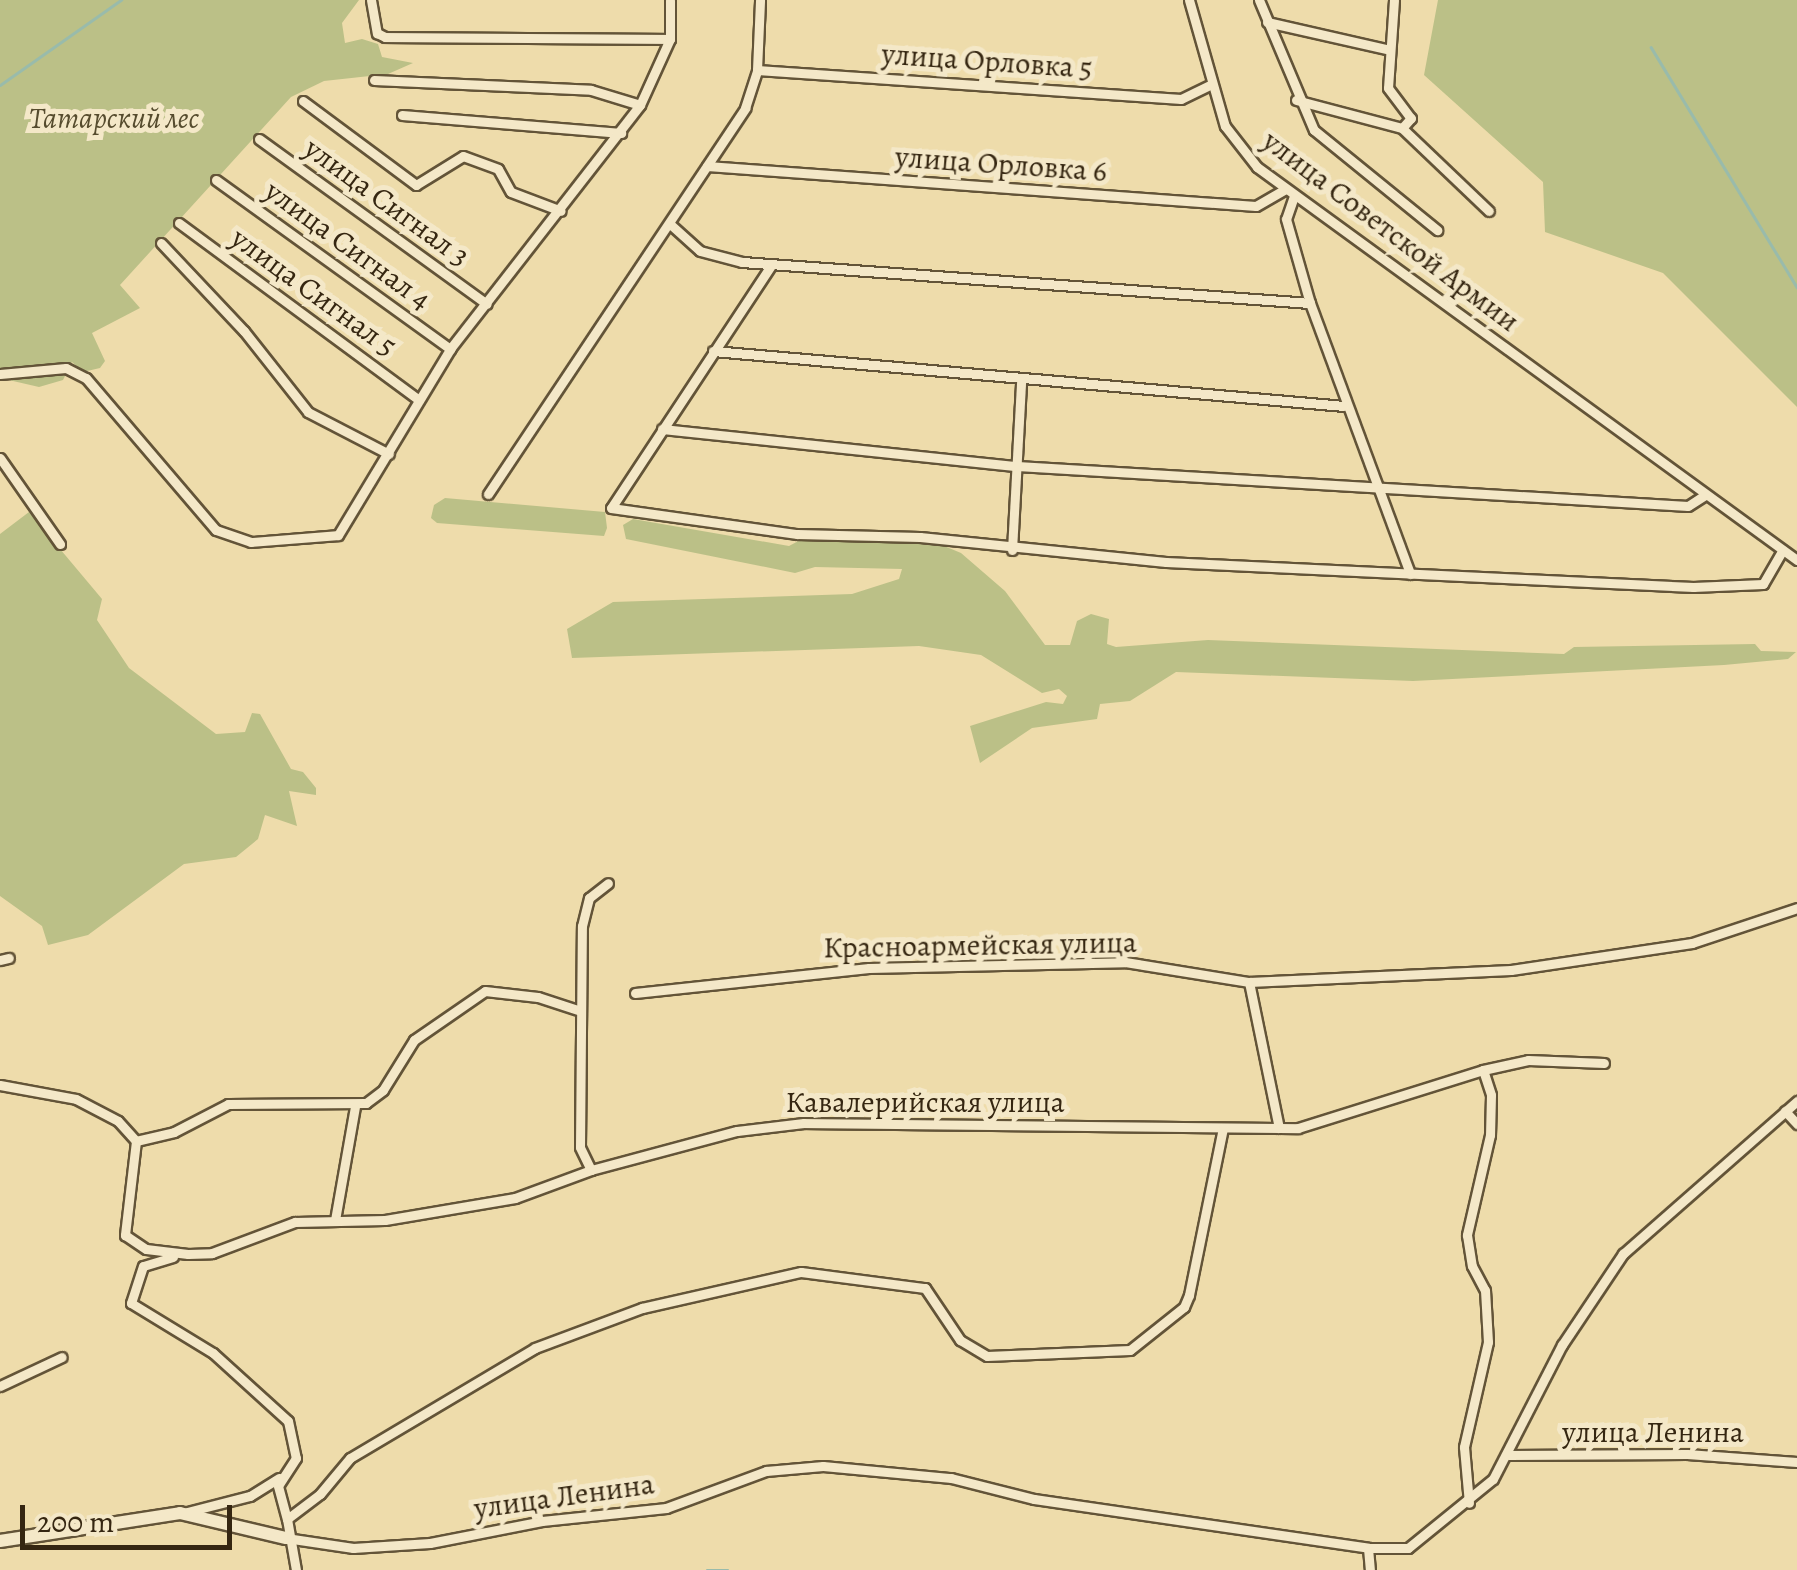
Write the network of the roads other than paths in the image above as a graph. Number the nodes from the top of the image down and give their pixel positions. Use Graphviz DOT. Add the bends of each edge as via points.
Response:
graph roads {
  1 [pos="371,0"];
  2 [pos="670,0"];
  3 [pos="760,0"];
  4 [pos="1188,0"];
  5 [pos="1259,0"];
  6 [pos="1394,0"];
  7 [pos="1267,22"];
  8 [pos="670,39"];
  9 [pos="1390,50"];
  10 [pos="757,70"];
  11 [pos="374,80"];
  12 [pos="1210,84"];
  13 [pos="1296,100"];
  14 [pos="304,101"];
  15 [pos="640,105"];
  16 [pos="402,115"];
  17 [pos="1402,128"];
  18 [pos="621,132"];
  19 [pos="259,139"];
  20 [pos="707,166"];
  21 [pos="216,180"];
  22 [pos="1285,189"];
  23 [pos="1294,196"];
  24 [pos="1268,205"];
  25 [pos="561,212"];
  26 [pos="1489,212"];
  27 [pos="1286,219"];
  28 [pos="179,224"];
  29 [pos="670,224"];
  30 [pos="1438,230"];
  31 [pos="161,243"];
  32 [pos="772,264"];
  33 [pos="1310,303"];
  34 [pos="487,304"];
  35 [pos="450,350"];
  36 [pos="713,351"];
  37 [pos="0,374"];
  38 [pos="1021,382"];
  39 [pos="418,400"];
  40 [pos="1344,406"];
  41 [pos="662,429"];
  42 [pos="389,454"];
  43 [pos="0,458"];
  44 [pos="1017,466"];
  45 [pos="1375,487"];
  46 [pos="488,494"];
  47 [pos="1706,496"];
  48 [pos="60,544"];
  49 [pos="1012,550"];
  50 [pos="1783,550"];
  51 [pos="1797,560"];
  52 [pos="1410,574"];
  53 [pos="608,884"];
  54 [pos="1797,908"];
  55 [pos="1250,982"];
  56 [pos="635,992"];
  57 [pos="581,1011"];
  58 [pos="1604,1063"];
  59 [pos="1483,1070"];
  60 [pos="0,1085"];
  61 [pos="1797,1101"];
  62 [pos="355,1107"];
  63 [pos="1785,1111"];
  64 [pos="1797,1124"];
  65 [pos="1224,1128"];
  66 [pos="1279,1128"];
  67 [pos="136,1141"];
  68 [pos="590,1170"];
  69 [pos="335,1220"];
  70 [pos="188,1254"];
  71 [pos="62,1357"];
  72 [pos="0,1386"];
  73 [pos="1509,1456"];
  74 [pos="1797,1462"];
  75 [pos="279,1478"];
  76 [pos="1468,1503"];
  77 [pos="180,1514"];
  78 [pos="287,1519"];
  79 [pos="286,1538"];
  80 [pos="0,1541"];
  81 [pos="1368,1548"];
  82 [pos="296,1570"];
  83 [pos="1370,1570"];
  1 -- 8 [label="street" via="377,33 385,37"];
  2 -- 8 [label="street"];
  3 -- 10 [label="street"];
  4 -- 12 [label="street, улица Советской Армии"];
  5 -- 7 [label="street"];
  6 -- 9 [label="street"];
  7 -- 9 [label="street"];
  7 -- 13 [label="street"];
  8 -- 15 [label="street"];
  9 -- 17 [label="street" via="1388,88 1410,118"];
  10 -- 12 [label="street, улица Орловка 5" via="1181,98"];
  10 -- 20 [label="street" via="745,108"];
  11 -- 15 [label="street" via="591,90"];
  12 -- 22 [label="street, улица Советской Армии" via="1233,140"];
  13 -- 17 [label="street"];
  13 -- 30 [label="street" via="1314,130"];
  14 -- 25 [label="street" via="416,185 462,156 491,164 511,192"];
  15 -- 18 [label="street"];
  16 -- 18 [label="street"];
  17 -- 26 [label="street"];
  18 -- 25 [label="street"];
  19 -- 34 [label="street, улица Сигнал 3"];
  20 -- 24 [label="street, улица Орловка 6"];
  20 -- 29 [label="street"];
  21 -- 35 [label="street, улица Сигнал 4"];
  22 -- 23 [label="street, улица Советской Армии"];
  22 -- 24 [label="street"];
  23 -- 27 [label="street"];
  23 -- 47 [label="street, улица Советской Армии"];
  24 -- 27 [label="street"];
  25 -- 34 [label="street"];
  27 -- 33 [label="street"];
  28 -- 39 [label="street, улица Сигнал 5"];
  29 -- 32 [label="street" via="700,251"];
  29 -- 46 [label="street"];
  31 -- 42 [label="street" via="308,412"];
  32 -- 33 [label="street"];
  32 -- 36 [label="street"];
  33 -- 40 [label="street"];
  34 -- 35 [label="street"];
  35 -- 39 [label="street"];
  36 -- 38 [label="street"];
  36 -- 41 [label="street"];
  37 -- 42 [label="street" via="66,368 86,378 216,530 251,542 338,534"];
  38 -- 40 [label="street"];
  38 -- 44 [label="street"];
  39 -- 42 [label="street"];
  40 -- 45 [label="street"];
  41 -- 44 [label="street"];
  41 -- 49 [label="street" via="611,508 797,534 920,538"];
  43 -- 48 [label="street"];
  44 -- 45 [label="street"];
  44 -- 49 [label="street"];
  45 -- 47 [label="street" via="1688,506"];
  45 -- 52 [label="street"];
  47 -- 50 [label="street, улица Советской Армии"];
  49 -- 52 [label="street"];
  50 -- 51 [label="street, улица Советской Армии"];
  50 -- 52 [label="street" via="1773,573 1752,587"];
  53 -- 57 [label="street" via="589,898 582,926"];
  54 -- 55 [label="street, Красноармейская улица" via="1692,942 1511,970"];
  55 -- 56 [label="street, Красноармейская улица" via="1125,962 869,968"];
  55 -- 66 [label="street"];
  57 -- 62 [label="street" via="538,997 484,992 414,1040 383,1090"];
  57 -- 68 [label="street" via="580,1147"];
  58 -- 59 [label="street, Кавалерийская улица" via="1528,1060"];
  59 -- 66 [label="street, Кавалерийская улица" via="1315,1124"];
  59 -- 76 [label="street" via="1492,1095 1490,1135 1467,1235 1485,1290 1488,1342 1467,1422"];
  60 -- 67 [label="street" via="76,1099 118,1121"];
  61 -- 63 [label="street, улица Ленина"];
  62 -- 67 [label="street" via="238,1102 174,1132"];
  62 -- 69 [label="street"];
  63 -- 64 [label="street"];
  63 -- 73 [label="street, улица Ленина" via="1636,1238 1608,1273 1562,1345"];
  65 -- 66 [label="street, Кавалерийская улица"];
  65 -- 68 [label="street, Кавалерийская улица" via="804,1123 737,1132"];
  65 -- 78 [label="street" via="1189,1295 1130,1350 987,1356 960,1340 926,1288 801,1272 642,1308 535,1348 374,1440"];
  67 -- 70 [label="street, Кавалерийская улица" via="125,1234 146,1249"];
  68 -- 69 [label="street, Кавалерийская улица" via="514,1198 384,1220"];
  69 -- 70 [label="street, Кавалерийская улица" via="295,1222 212,1253"];
  70 -- 75 [label="street" via="143,1266 131,1304 212,1352 279,1409 296,1447 292,1466"];
  71 -- 72 [label="street"];
  73 -- 74 [label="street, улица Ленина" via="1686,1454"];
  73 -- 76 [label="street, улица Ленина"];
  75 -- 77 [label="street" via="250,1496"];
  75 -- 78 [label="street"];
  76 -- 81 [label="street, улица Ленина" via="1408,1548"];
  77 -- 79 [label="street, улица Ленина"];
  77 -- 80 [label="street, улица Ленина"];
  78 -- 79 [label="street"];
  79 -- 81 [label="street, улица Ленина" via="353,1548 430,1543 542,1521 666,1508 766,1471 824,1466 951,1478 1034,1499"];
  79 -- 82 [label="street"];
  81 -- 83 [label="street"];
}
